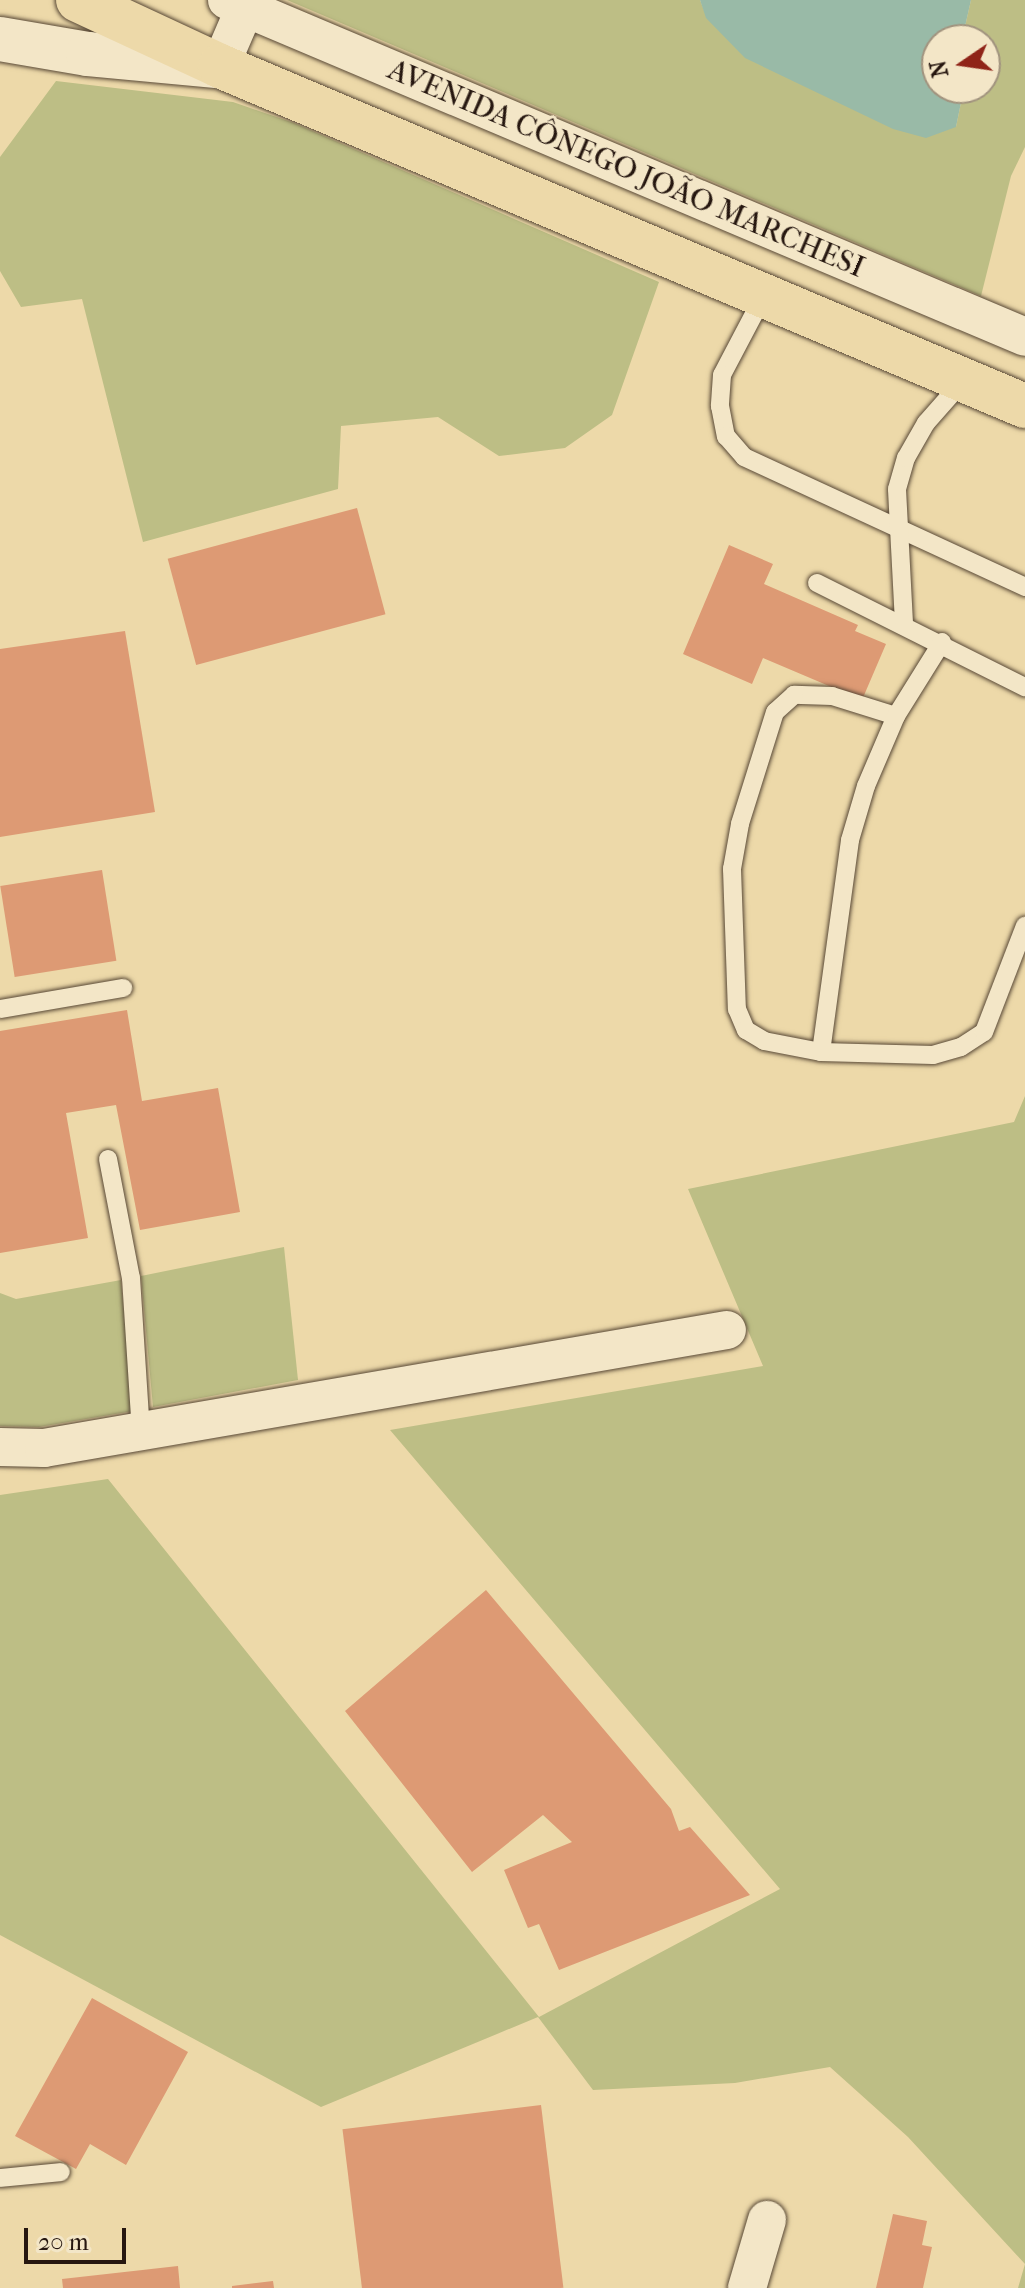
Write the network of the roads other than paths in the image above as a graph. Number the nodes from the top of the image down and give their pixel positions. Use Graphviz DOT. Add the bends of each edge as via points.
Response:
graph roads {
  1 [pos="78,0"];
  2 [pos="236,4"];
  3 [pos="0,39"];
  4 [pos="220,66"];
  5 [pos="765,293"];
  6 [pos="1025,337"];
  7 [pos="963,381"];
  8 [pos="1025,406"];
  9 [pos="897,528"];
  10 [pos="817,583"];
  11 [pos="1025,587"];
  12 [pos="904,623"];
  13 [pos="942,642"];
  14 [pos="1025,687"];
  15 [pos="896,716"];
  16 [pos="1025,926"];
  17 [pos="123,988"];
  18 [pos="0,1009"];
  19 [pos="821,1052"];
  20 [pos="108,1159"];
  21 [pos="727,1330"];
  22 [pos="141,1431"];
  23 [pos="0,1447"];
  24 [pos="61,2172"];
  25 [pos="0,2178"];
  26 [pos="767,2220"];
  27 [pos="747,2288"];
  1 -- 4 [label="main road"];
  2 -- 4 [label="street"];
  2 -- 6 [label="street, AVENIDA CÔNEGO JOÃO MARCHESI"];
  3 -- 4 [label="street" via="88,54"];
  4 -- 5 [label="main road"];
  5 -- 7 [label="main road"];
  5 -- 9 [label="lane" via="722,375 720,406 726,436 744,457"];
  7 -- 8 [label="main road"];
  7 -- 9 [label="lane" via="926,423 906,458 897,489"];
  9 -- 11 [label="lane"];
  9 -- 12 [label="lane"];
  10 -- 12 [label="lane"];
  12 -- 13 [label="lane"];
  13 -- 14 [label="lane"];
  13 -- 15 [label="lane"];
  15 -- 19 [label="lane" via="850,840"];
  15 -- 19 [label="lane" via="832,696 794,695 775,712 740,824 732,869 737,1009 746,1030 764,1041"];
  16 -- 19 [label="lane" via="984,1032 961,1047 933,1055"];
  17 -- 18 [label="lane"];
  20 -- 22 [label="lane" via="131,1278"];
  21 -- 22 [label="street"];
  22 -- 23 [label="street" via="44,1448"];
  24 -- 25 [label="lane" via="35,2179"];
  26 -- 27 [label="street"];
}
